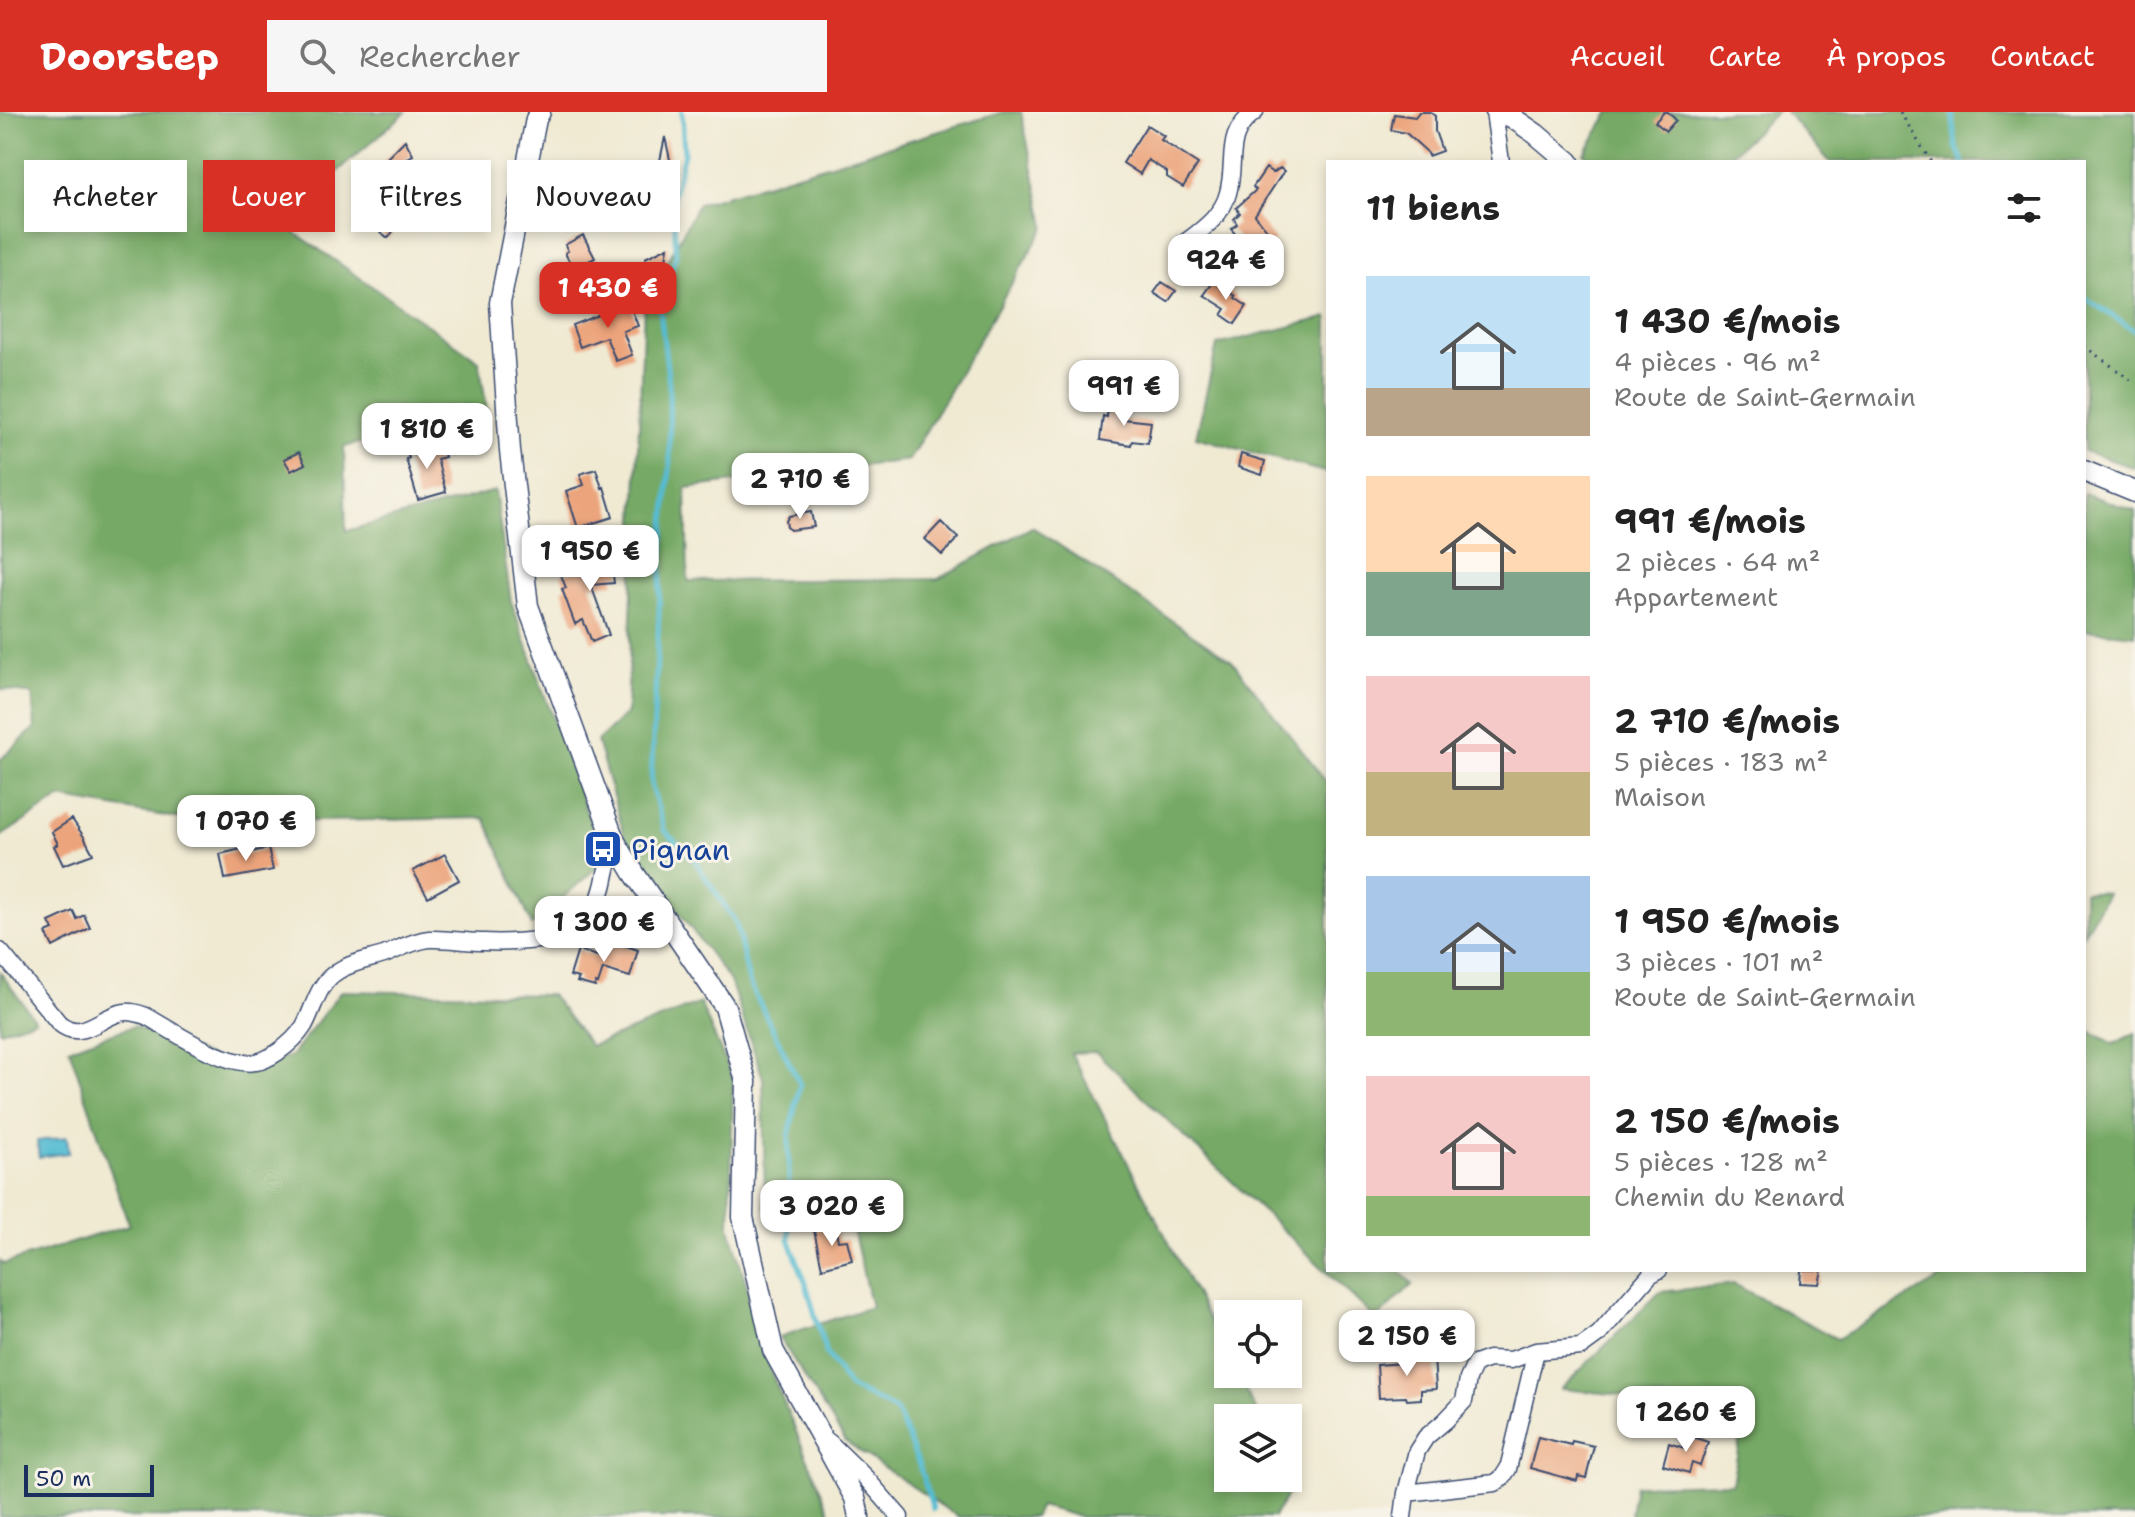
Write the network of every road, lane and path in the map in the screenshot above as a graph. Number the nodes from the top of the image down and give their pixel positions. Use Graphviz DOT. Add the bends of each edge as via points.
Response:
graph roads {
  1 [pos="540,112"];
  2 [pos="1255,112"];
  3 [pos="1494,112"];
  4 [pos="1504,112"];
  5 [pos="1900,112"];
  6 [pos="1501,160"];
  7 [pos="1567,160"];
  8 [pos="1930,160"];
  9 [pos="1182,245"];
  10 [pos="2086,347"];
  11 [pos="2135,383"];
  12 [pos="2086,472"];
  13 [pos="2135,492"];
  14 [pos="619,850"];
  15 [pos="0,951"];
  16 [pos="1655,1272"];
  17 [pos="1536,1351"];
  18 [pos="817,1430"];
  19 [pos="1406,1493"];
  20 [pos="859,1517"];
  21 [pos="900,1517"];
  22 [pos="1403,1517"];
  1 -- 14 [label="street" via="500,303 510,451 528,606"];
  2 -- 9 [label="street" via="1235,133 1228,194 1217,215"];
  3 -- 6 [label="street"];
  4 -- 7 [label="street"];
  5 -- 8 [label="path"];
  10 -- 11 [label="path"];
  12 -- 13 [label="street"];
  14 -- 15 [label="street" via="608,861 594,909 567,935 514,942 418,941 353,964 325,981 296,1037 257,1062 226,1059 136,1012 70,1030"];
  14 -- 18 [label="street" via="725,1007 746,1081 746,1232 773,1350"];
  16 -- 17 [label="street" via="1581,1347"];
  17 -- 19 [label="street" via="1475,1364 1464,1401 1417,1451"];
  17 -- 19 [label="street" via="1502,1478"];
  18 -- 20 [label="street" via="855,1498"];
  18 -- 21 [label="street"];
  19 -- 22 [label="street"];
}
